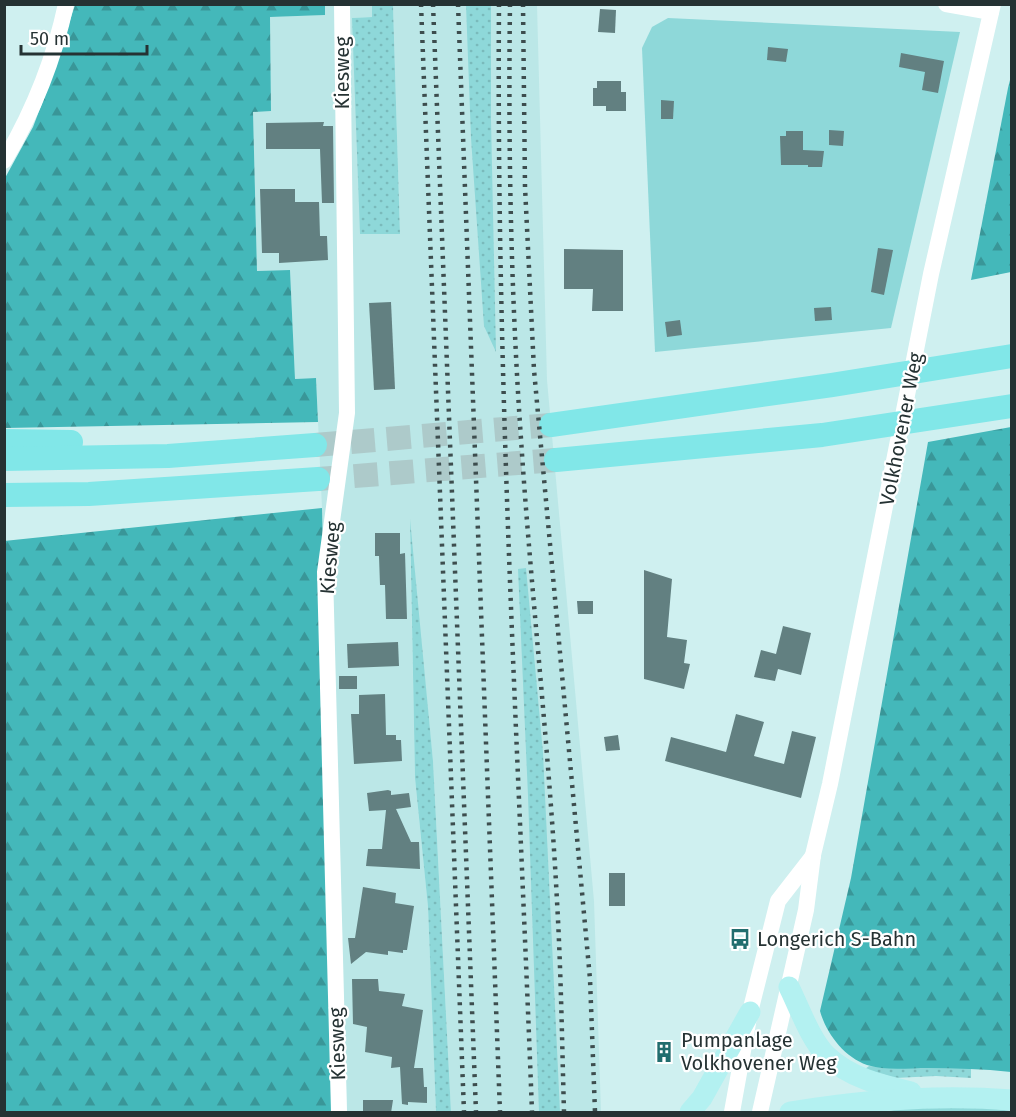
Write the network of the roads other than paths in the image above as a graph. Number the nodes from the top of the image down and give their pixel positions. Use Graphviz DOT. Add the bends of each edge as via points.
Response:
graph roads {
  1 [pos="66,4"];
  2 [pos="342,4"];
  3 [pos="946,4"];
  4 [pos="992,8"];
  5 [pos="4,161"];
  6 [pos="1011,356"];
  7 [pos="1011,405"];
  8 [pos="551,425"];
  9 [pos="4,441"];
  10 [pos="315,445"];
  11 [pos="168,456"];
  12 [pos="4,459"];
  13 [pos="556,460"];
  14 [pos="318,479"];
  15 [pos="89,494"];
  16 [pos="4,495"];
  17 [pos="4,510"];
  18 [pos="813,855"];
  19 [pos="789,987"];
  20 [pos="750,1012"];
  21 [pos="929,1096"];
  22 [pos="1011,1100"];
  23 [pos="339,1113"];
  24 [pos="690,1113"];
  25 [pos="732,1113"];
  26 [pos="760,1113"];
  27 [pos="790,1113"];
  1 -- 5 [label="street" via="43,83"];
  2 -- 23 [label="street, Kiesweg" via="347,413 325,572"];
  3 -- 4 [label="street"];
  4 -- 18 [label="street, Volkhovener Weg" via="920,333"];
  6 -- 8 [label="highway"];
  7 -- 13 [label="highway" via="822,435"];
  9 -- 11 [label="highway" via="90,442"];
  10 -- 11 [label="highway"];
  11 -- 12 [label="highway"];
  14 -- 15 [label="highway"];
  15 -- 16 [label="highway"];
  15 -- 17 [label="highway"];
  18 -- 19 [label="street, Volkhovener Weg"];
  18 -- 20 [label="street, Volkhovener Weg" via="778,901"];
  19 -- 21 [label="main road" via="813,1036 826,1055 845,1070 865,1080"];
  19 -- 26 [label="street, Volkhovener Weg"];
  20 -- 24 [label="main road"];
  20 -- 25 [label="street, Volkhovener Weg"];
  21 -- 22 [label="main road"];
  21 -- 27 [label="main road"];
}
